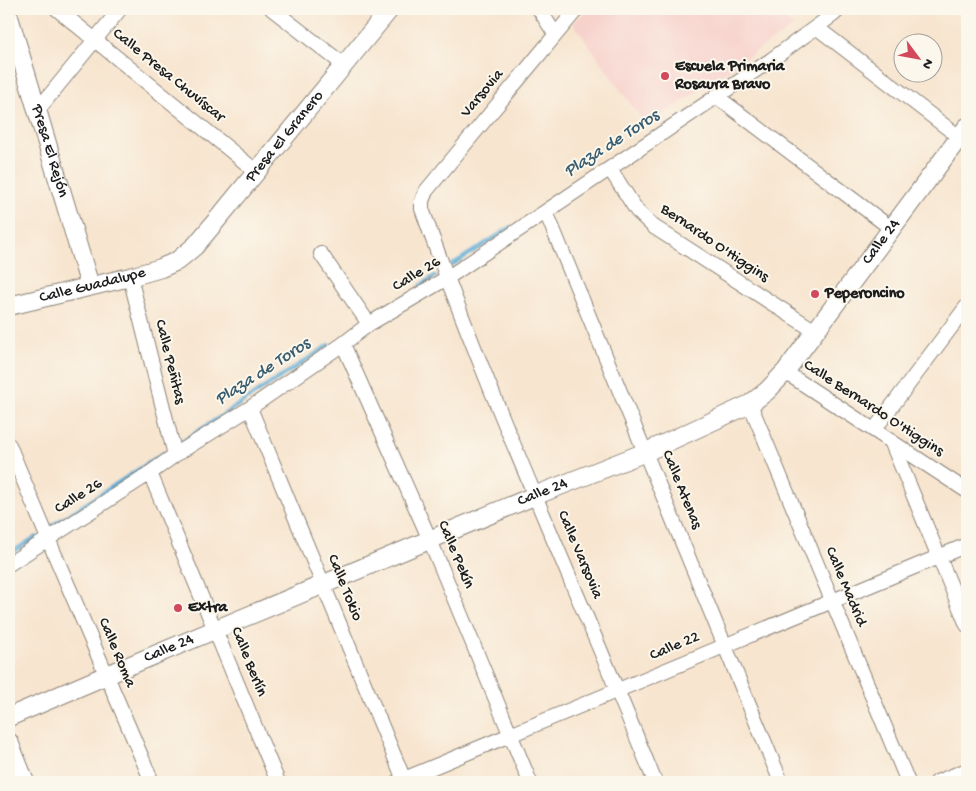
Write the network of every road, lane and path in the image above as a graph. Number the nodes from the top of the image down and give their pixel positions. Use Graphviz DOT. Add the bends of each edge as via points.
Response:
graph roads {
  1 [pos="56,9"];
  2 [pos="120,9"];
  3 [pos="272,9"];
  4 [pos="390,9"];
  5 [pos="539,9"];
  6 [pos="577,9"];
  7 [pos="838,9"];
  8 [pos="9,17"];
  9 [pos="816,27"];
  10 [pos="556,34"];
  11 [pos="95,39"];
  12 [pos="344,65"];
  13 [pos="716,96"];
  14 [pos="37,112"];
  15 [pos="965,136"];
  16 [pos="610,169"];
  17 [pos="257,172"];
  18 [pos="422,200"];
  19 [pos="546,212"];
  20 [pos="892,229"];
  21 [pos="321,254"];
  22 [pos="177,261"];
  23 [pos="130,277"];
  24 [pos="446,278"];
  25 [pos="90,286"];
  26 [pos="9,306"];
  27 [pos="967,306"];
  28 [pos="369,324"];
  29 [pos="815,331"];
  30 [pos="343,344"];
  31 [pos="785,372"];
  32 [pos="750,404"];
  33 [pos="250,408"];
  34 [pos="874,430"];
  35 [pos="891,441"];
  36 [pos="9,446"];
  37 [pos="646,452"];
  38 [pos="175,455"];
  39 [pos="150,473"];
  40 [pos="965,485"];
  41 [pos="534,496"];
  42 [pos="47,538"];
  43 [pos="430,540"];
  44 [pos="967,545"];
  45 [pos="939,556"];
  46 [pos="9,564"];
  47 [pos="324,584"];
  48 [pos="832,601"];
  49 [pos="967,625"];
  50 [pos="216,630"];
  51 [pos="725,645"];
  52 [pos="107,675"];
  53 [pos="618,690"];
  54 [pos="9,717"];
  55 [pos="510,735"];
  56 [pos="9,742"];
  57 [pos="967,770"];
  58 [pos="402,781"];
  59 [pos="25,782"];
  60 [pos="152,782"];
  61 [pos="278,782"];
  62 [pos="530,782"];
  63 [pos="655,782"];
  64 [pos="781,782"];
  65 [pos="908,782"];
  66 [pos="937,782"];
  1 -- 11 [label="street, Calle Presa Chuvíscar"];
  2 -- 11 [label="street"];
  3 -- 12 [label="street"];
  4 -- 12 [label="street, Presa El Granero"];
  5 -- 10 [label="street"];
  6 -- 10 [label="street, Varsovia"];
  7 -- 9 [label="street, Calle 26"];
  8 -- 14 [label="street, Presa El Rejón"];
  9 -- 13 [label="street, Calle 26"];
  9 -- 15 [label="street"];
  10 -- 18 [label="street, Varsovia" via="426,191"];
  11 -- 14 [label="street"];
  11 -- 17 [label="street, Calle Presa Chuvíscar"];
  12 -- 17 [label="street, Presa El Granero"];
  13 -- 16 [label="street, Calle 26"];
  13 -- 20 [label="street"];
  14 -- 25 [label="street, Presa El Rejón"];
  15 -- 20 [label="street, Calle 24"];
  16 -- 19 [label="street, Calle 26"];
  16 -- 29 [label="street, Bernardo O'Higgins" via="637,210 654,226"];
  17 -- 22 [label="street, Presa El Granero" via="195,246"];
  18 -- 24 [label="street, Calle Varsovia" via="422,209"];
  19 -- 24 [label="street, Calle 26"];
  19 -- 37 [label="street, Calle Atenas"];
  20 -- 29 [label="street, Calle 24"];
  21 -- 28 [label="street"];
  22 -- 23 [label="street, Calle Guadalupe"];
  23 -- 25 [label="street, Calle Guadalupe"];
  23 -- 38 [label="street, Calle Peñitas"];
  24 -- 28 [label="street, Calle 26"];
  24 -- 41 [label="street, Calle Varsovia"];
  25 -- 26 [label="street, Calle Guadalupe"];
  27 -- 34 [label="street"];
  28 -- 30 [label="street, Calle 26"];
  29 -- 31 [label="street, Calle 24"];
  30 -- 33 [label="street, Calle 26"];
  30 -- 43 [label="street, Calle Pekín"];
  31 -- 32 [label="street, Calle 24"];
  31 -- 34 [label="street, Calle Bernardo O'Higgins"];
  32 -- 37 [label="street, Calle 24"];
  32 -- 48 [label="street, Calle Madrid"];
  33 -- 38 [label="street, Calle 26"];
  33 -- 47 [label="street, Calle Tokio"];
  34 -- 35 [label="street, Calle Bernardo O'Higgins"];
  35 -- 40 [label="street, Calle Bernardo O'Higgins"];
  35 -- 45 [label="street"];
  36 -- 42 [label="street, Calle Roma"];
  37 -- 41 [label="street, Calle 24"];
  37 -- 51 [label="street, Calle Atenas"];
  38 -- 39 [label="street, Calle 26"];
  39 -- 42 [label="street, Calle 26"];
  39 -- 50 [label="street, Calle Berlín"];
  41 -- 43 [label="street, Calle 24"];
  41 -- 53 [label="street, Calle Varsovia"];
  42 -- 46 [label="street, Calle 26"];
  42 -- 52 [label="street, Calle Roma"];
  43 -- 47 [label="street, Calle 24"];
  43 -- 55 [label="street, Calle Pekín"];
  44 -- 45 [label="street, Calle 22"];
  45 -- 48 [label="street, Calle 22"];
  45 -- 49 [label="street"];
  47 -- 50 [label="street, Calle 24"];
  47 -- 58 [label="street, Calle Tokio"];
  48 -- 51 [label="street, Calle 22"];
  48 -- 65 [label="street, Calle Madrid"];
  50 -- 52 [label="street, Calle 24"];
  50 -- 61 [label="street, Calle Berlín"];
  51 -- 53 [label="street, Calle 22"];
  51 -- 64 [label="street, Calle Atenas"];
  52 -- 54 [label="street, Calle 24"];
  52 -- 60 [label="street, Calle Roma"];
  53 -- 55 [label="street, Calle 22"];
  53 -- 63 [label="street, Calle Varsovia"];
  55 -- 58 [label="street, Calle 22"];
  55 -- 62 [label="street, Calle Pekín"];
  56 -- 59 [label="street"];
  57 -- 66 [label="street"];
}
